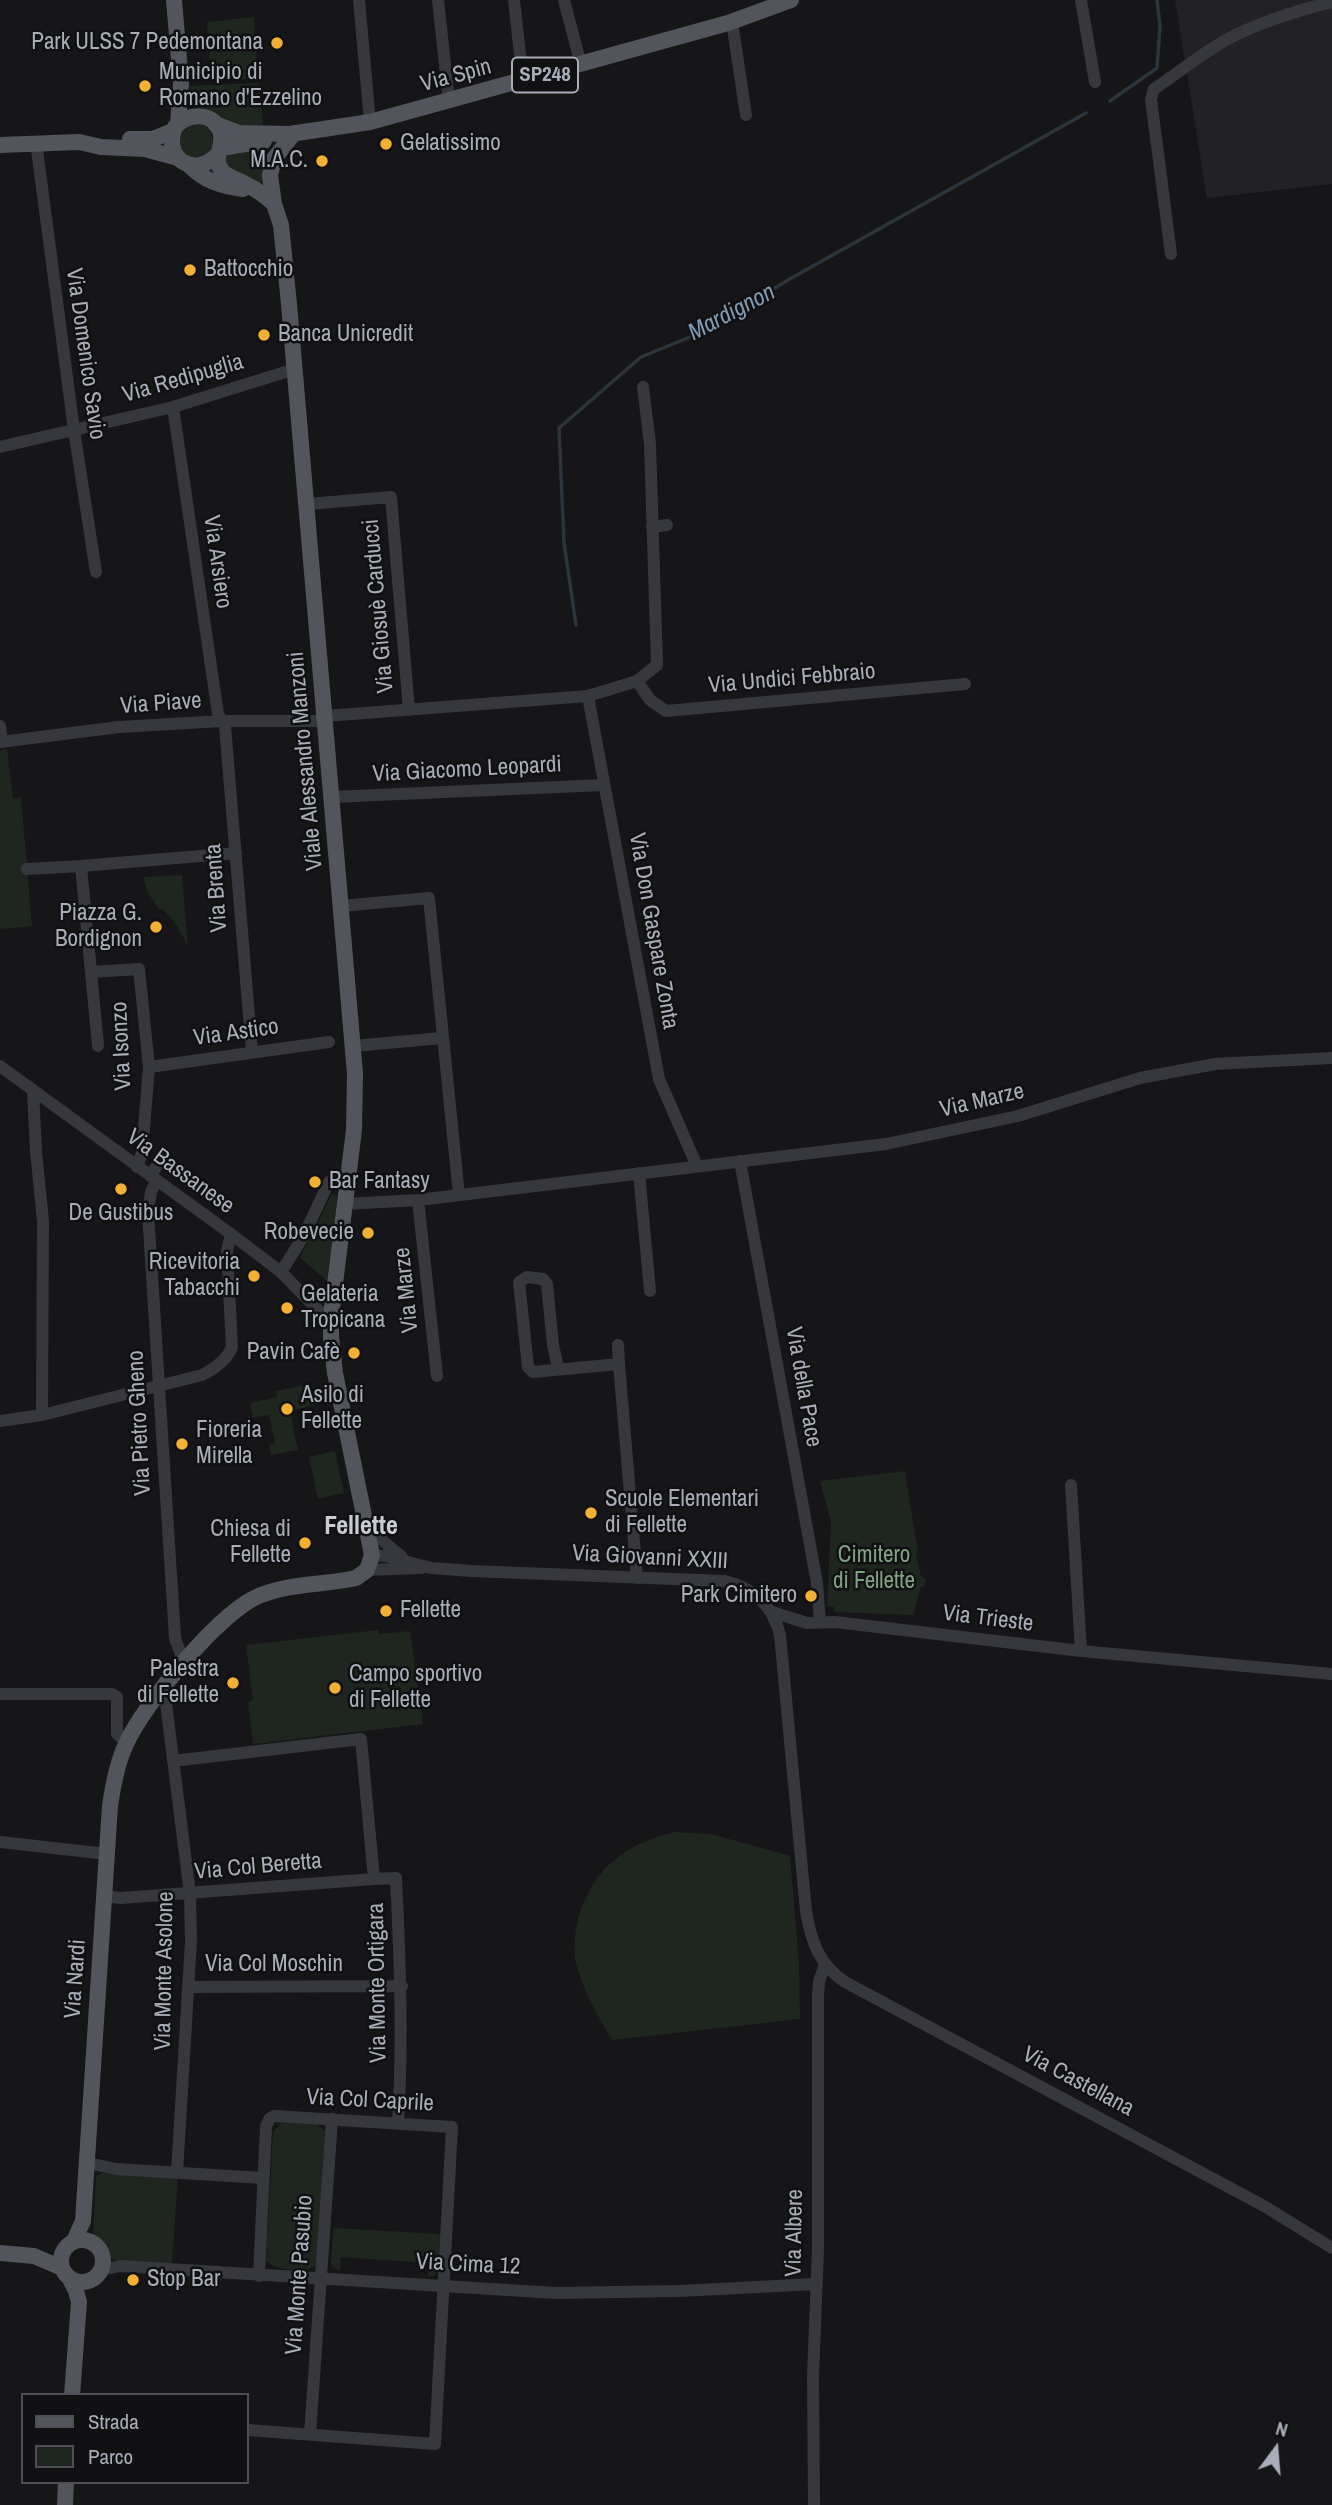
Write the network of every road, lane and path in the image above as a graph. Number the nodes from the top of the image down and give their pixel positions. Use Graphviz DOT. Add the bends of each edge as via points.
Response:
graph roads {
  1 [pos="174,0"];
  2 [pos="359,0"];
  3 [pos="438,0"];
  4 [pos="514,0"];
  5 [pos="564,0"];
  6 [pos="791,0"];
  7 [pos="1081,0"];
  8 [pos="1332,2"];
  9 [pos="733,22"];
  10 [pos="581,65"];
  11 [pos="523,81"];
  12 [pos="1095,82"];
  13 [pos="181,86"];
  14 [pos="449,101"];
  15 [pos="746,115"];
  16 [pos="210,120"];
  17 [pos="370,122"];
  18 [pos="176,127"];
  19 [pos="292,133"];
  20 [pos="36,142"];
  21 [pos="79,142"];
  22 [pos="0,145"];
  23 [pos="219,152"];
  24 [pos="183,161"];
  25 [pos="256,190"];
  26 [pos="274,204"];
  27 [pos="1171,254"];
  28 [pos="295,369"];
  29 [pos="643,387"];
  30 [pos="173,407"];
  31 [pos="74,430"];
  32 [pos="0,446"];
  33 [pos="308,504"];
  34 [pos="667,525"];
  35 [pos="652,527"];
  36 [pos="96,572"];
  37 [pos="637,681"];
  38 [pos="965,684"];
  39 [pos="588,696"];
  40 [pos="409,710"];
  41 [pos="326,718"];
  42 [pos="222,721"];
  43 [pos="0,726"];
  44 [pos="1,742"];
  45 [pos="603,785"];
  46 [pos="332,797"];
  47 [pos="236,853"];
  48 [pos="81,866"];
  49 [pos="27,869"];
  50 [pos="341,905"];
  51 [pos="91,972"];
  52 [pos="442,1038"];
  53 [pos="329,1042"];
  54 [pos="98,1046"];
  55 [pos="353,1046"];
  56 [pos="252,1052"];
  57 [pos="1332,1058"];
  58 [pos="0,1066"];
  59 [pos="149,1067"];
  60 [pos="33,1091"];
  61 [pos="165,1160"];
  62 [pos="740,1161"];
  63 [pos="697,1166"];
  64 [pos="136,1167"];
  65 [pos="639,1173"];
  66 [pos="153,1178"];
  67 [pos="348,1181"];
  68 [pos="459,1195"];
  69 [pos="418,1200"];
  70 [pos="345,1204"];
  71 [pos="231,1234"];
  72 [pos="281,1272"];
  73 [pos="650,1291"];
  74 [pos="331,1316"];
  75 [pos="618,1345"];
  76 [pos="619,1364"];
  77 [pos="558,1368"];
  78 [pos="437,1376"];
  79 [pos="158,1385"];
  80 [pos="42,1415"];
  81 [pos="0,1421"];
  82 [pos="1071,1485"];
  83 [pos="366,1519"];
  84 [pos="369,1562"];
  85 [pos="412,1562"];
  86 [pos="431,1568"];
  87 [pos="637,1578"];
  88 [pos="772,1612"];
  89 [pos="820,1622"];
  90 [pos="807,1623"];
  91 [pos="780,1635"];
  92 [pos="1081,1651"];
  93 [pos="184,1663"];
  94 [pos="1332,1674"];
  95 [pos="164,1687"];
  96 [pos="0,1694"];
  97 [pos="127,1742"];
  98 [pos="173,1760"];
  99 [pos="0,1842"];
  100 [pos="107,1854"];
  101 [pos="374,1879"];
  102 [pos="190,1894"];
  103 [pos="104,1896"];
  104 [pos="825,1964"];
  105 [pos="402,1986"];
  106 [pos="189,1987"];
  107 [pos="332,2119"];
  108 [pos="398,2123"];
  109 [pos="88,2163"];
  110 [pos="177,2172"];
  111 [pos="263,2178"];
  112 [pos="77,2244"];
  113 [pos="1332,2248"];
  114 [pos="0,2253"];
  115 [pos="34,2256"];
  116 [pos="98,2269"];
  117 [pos="65,2273"];
  118 [pos="259,2276"];
  119 [pos="321,2278"];
  120 [pos="815,2284"];
  121 [pos="444,2287"];
  122 [pos="79,2302"];
  123 [pos="72,2393"];
  124 [pos="248,2430"];
  125 [pos="310,2434"];
  126 [pos="66,2484"];
  127 [pos="65,2505"];
  128 [pos="814,2505"];
  1 -- 13 [label="main road"];
  2 -- 17 [label="street"];
  3 -- 14 [label="street"];
  4 -- 11 [label="street"];
  5 -- 10 [label="street"];
  6 -- 9 [label="main road, Via Spin / SP248"];
  7 -- 12 [label="street"];
  8 -- 27 [label="street" via="1258,24 1224,41 1154,89 1151,99"];
  9 -- 10 [label="main road, Via Spin / SP248"];
  9 -- 15 [label="street"];
  10 -- 11 [label="main road, Via Spin / SP248"];
  11 -- 14 [label="main road, Via Spin / SP248"];
  13 -- 16 [label="main road"];
  13 -- 18 [label="main road"];
  14 -- 17 [label="main road, Via Spin / SP248"];
  16 -- 18 [label="main road" via="190,117"];
  16 -- 19 [label="main road, Via Spin / SP248" via="239,133"];
  16 -- 23 [label="main road" via="222,140"];
  17 -- 19 [label="main road, Via Spin / SP248"];
  18 -- 21 [label="main road" via="153,139"];
  18 -- 24 [label="main road" via="172,145"];
  19 -- 23 [label="main road, Via Spin / SP248"];
  19 -- 26 [label="main road, Viale Alessandro Manzoni" via="271,165"];
  20 -- 21 [label="main road"];
  20 -- 22 [label="main road"];
  20 -- 31 [label="street, Via Domenico Savio"];
  21 -- 24 [label="main road" via="145,149"];
  23 -- 24 [label="main road, Via Spin / SP248" via="205,165"];
  23 -- 25 [label="main road" via="222,171"];
  24 -- 25 [label="main road" via="208,180"];
  25 -- 26 [label="main road"];
  26 -- 28 [label="main road, Viale Alessandro Manzoni" via="281,225"];
  28 -- 30 [label="street, Via Redipuglia"];
  28 -- 33 [label="main road, Viale Alessandro Manzoni"];
  29 -- 35 [label="street"];
  30 -- 31 [label="street, Via Redipuglia"];
  30 -- 42 [label="street, Via Arsiero"];
  31 -- 32 [label="street, Via Redipuglia"];
  31 -- 36 [label="street, Via Domenico Savio"];
  33 -- 40 [label="street, Via Giosuè Carducci" via="391,497"];
  33 -- 41 [label="main road, Viale Alessandro Manzoni"];
  34 -- 35 [label="street"];
  35 -- 37 [label="street" via="657,665"];
  37 -- 38 [label="street, Via Undici Febbraio" via="666,711"];
  37 -- 39 [label="street"];
  39 -- 40 [label="street"];
  39 -- 45 [label="street, Via Don Gaspare Zonta"];
  40 -- 41 [label="street"];
  41 -- 42 [label="street, Via Piave"];
  41 -- 46 [label="main road, Viale Alessandro Manzoni"];
  42 -- 44 [label="street, Via Piave" via="104,728"];
  42 -- 47 [label="street, Via Brenta"];
  43 -- 44 [label="street"];
  45 -- 46 [label="street, Via Giacomo Leopardi"];
  45 -- 63 [label="street, Via Don Gaspare Zonta" via="659,1079"];
  46 -- 50 [label="main road, Viale Alessandro Manzoni"];
  47 -- 48 [label="street"];
  47 -- 56 [label="street, Via Brenta"];
  48 -- 49 [label="street"];
  48 -- 51 [label="street, Via Isonzo"];
  50 -- 52 [label="street" via="429,898"];
  50 -- 55 [label="main road, Viale Alessandro Manzoni"];
  51 -- 54 [label="street, Via Isonzo"];
  51 -- 59 [label="street, Via Isonzo" via="139,969"];
  52 -- 55 [label="street"];
  52 -- 68 [label="street"];
  53 -- 56 [label="street, Via Astico"];
  55 -- 67 [label="main road, Viale Alessandro Manzoni" via="356,1101"];
  56 -- 59 [label="street, Via Astico"];
  57 -- 62 [label="street, Via Marze" via="1215,1064 1140,1077 1018,1116 886,1144"];
  58 -- 60 [label="street, Via Bassanese"];
  59 -- 64 [label="street, Via Isonzo" via="142,1153"];
  60 -- 64 [label="street, Via Bassanese"];
  60 -- 80 [label="street" via="43,1221"];
  61 -- 66 [label="street" via="158,1164"];
  62 -- 63 [label="street, Via Marze"];
  62 -- 89 [label="street, Via della Pace" via="817,1583"];
  63 -- 65 [label="street, Via Marze"];
  64 -- 66 [label="street, Via Bassanese"];
  65 -- 68 [label="street, Via Marze"];
  65 -- 73 [label="street"];
  66 -- 71 [label="street, Via Bassanese"];
  66 -- 79 [label="street, Via Pietro Gheno" via="148,1212"];
  67 -- 70 [label="main road, Viale Alessandro Manzoni"];
  67 -- 72 [label="street" via="329,1182"];
  68 -- 69 [label="street, Via Marze"];
  69 -- 70 [label="street, Via Marze"];
  69 -- 78 [label="street, Via Marze"];
  70 -- 74 [label="main road, Viale Alessandro Manzoni"];
  71 -- 72 [label="street, Via Bassanese"];
  71 -- 79 [label="street" via="227,1251 229,1354 202,1375"];
  72 -- 74 [label="street, Via Bassanese" via="319,1311"];
  74 -- 83 [label="main road, Via Giovanni XXIII" via="335,1373"];
  75 -- 76 [label="street"];
  76 -- 77 [label="street"];
  76 -- 87 [label="street"];
  77 -- 77 [label="street" via="547,1284 543,1279 527,1278 519,1282 528,1367 533,1372"];
  79 -- 80 [label="street"];
  79 -- 93 [label="street, Via Pietro Gheno" via="174,1638"];
  80 -- 81 [label="street"];
  82 -- 92 [label="street"];
  83 -- 84 [label="main road, Via Giovanni XXIII"];
  83 -- 85 [label="street, Via Giovanni XXIII" via="383,1541"];
  84 -- 85 [label="street, Via Giovanni XXIII" via="386,1556"];
  84 -- 86 [label="street"];
  84 -- 93 [label="main road, Via Giovanni XXIII" via="356,1578 250,1599 226,1617"];
  85 -- 86 [label="street, Via Giovanni XXIII"];
  86 -- 87 [label="street, Via Giovanni XXIII"];
  87 -- 88 [label="street, Via Giovanni XXIII" via="724,1581 743,1587"];
  88 -- 90 [label="street, Via Trieste"];
  88 -- 91 [label="street"];
  89 -- 90 [label="street, Via Trieste"];
  89 -- 92 [label="street, Via Trieste"];
  90 -- 91 [label="street, Via Trieste"];
  91 -- 104 [label="street, Via Castellana" via="806,1911 813,1946"];
  92 -- 94 [label="street, Via Trieste"];
  93 -- 95 [label="main road, Via Giovanni XXIII"];
  95 -- 97 [label="main road, Via Giovanni XXIII"];
  95 -- 98 [label="street, Via Monte Asolone"];
  96 -- 97 [label="street" via="112,1694 117,1697 117,1734"];
  97 -- 100 [label="main road, Via Nardi" via="112,1792"];
  98 -- 101 [label="street, Via Monte Ortigara" via="361,1740"];
  98 -- 102 [label="street, Via Monte Asolone"];
  99 -- 100 [label="street"];
  100 -- 103 [label="main road, Via Nardi"];
  101 -- 102 [label="street, Via Col Beretta"];
  101 -- 105 [label="street, Via Monte Ortigara" via="396,1878"];
  102 -- 103 [label="street, Via Col Beretta"];
  102 -- 106 [label="street, Via Monte Asolone"];
  103 -- 109 [label="main road, Via Nardi"];
  104 -- 113 [label="street, Via Castellana" via="845,1982 1264,2206"];
  104 -- 120 [label="street, Via Albere" via="818,1997"];
  105 -- 106 [label="street, Via Col Moschin"];
  105 -- 108 [label="street, Via Monte Ortigara"];
  106 -- 110 [label="street, Via Monte Asolone"];
  107 -- 108 [label="street, Via Col Caprile"];
  107 -- 111 [label="street, Via Col Caprile" via="270,2118"];
  107 -- 119 [label="street, Via Monte Pasubio"];
  108 -- 121 [label="street, Via Col Caprile" via="452,2127"];
  109 -- 110 [label="street"];
  109 -- 112 [label="main road, Via Nardi"];
  110 -- 111 [label="street"];
  111 -- 118 [label="street, Via Col Caprile"];
  112 -- 115 [label="main road"];
  112 -- 116 [label="main road" via="98,2247"];
  112 -- 117 [label="main road" via="61,2258"];
  114 -- 115 [label="main road"];
  115 -- 117 [label="main road"];
  116 -- 117 [label="main road" via="78,2281"];
  116 -- 118 [label="street, Via Cima 12" via="120,2266"];
  116 -- 122 [label="main road"];
  117 -- 122 [label="main road"];
  118 -- 119 [label="street, Via Cima 12"];
  119 -- 121 [label="street, Via Cima 12"];
  119 -- 125 [label="street, Via Monte Pasubio"];
  120 -- 121 [label="street, Via Cima 12" via="556,2293"];
  120 -- 128 [label="street, Via Albere"];
  121 -- 125 [label="street" via="435,2444"];
  122 -- 123 [label="main road"];
  124 -- 125 [label="street"];
  126 -- 127 [label="main road"];
}
